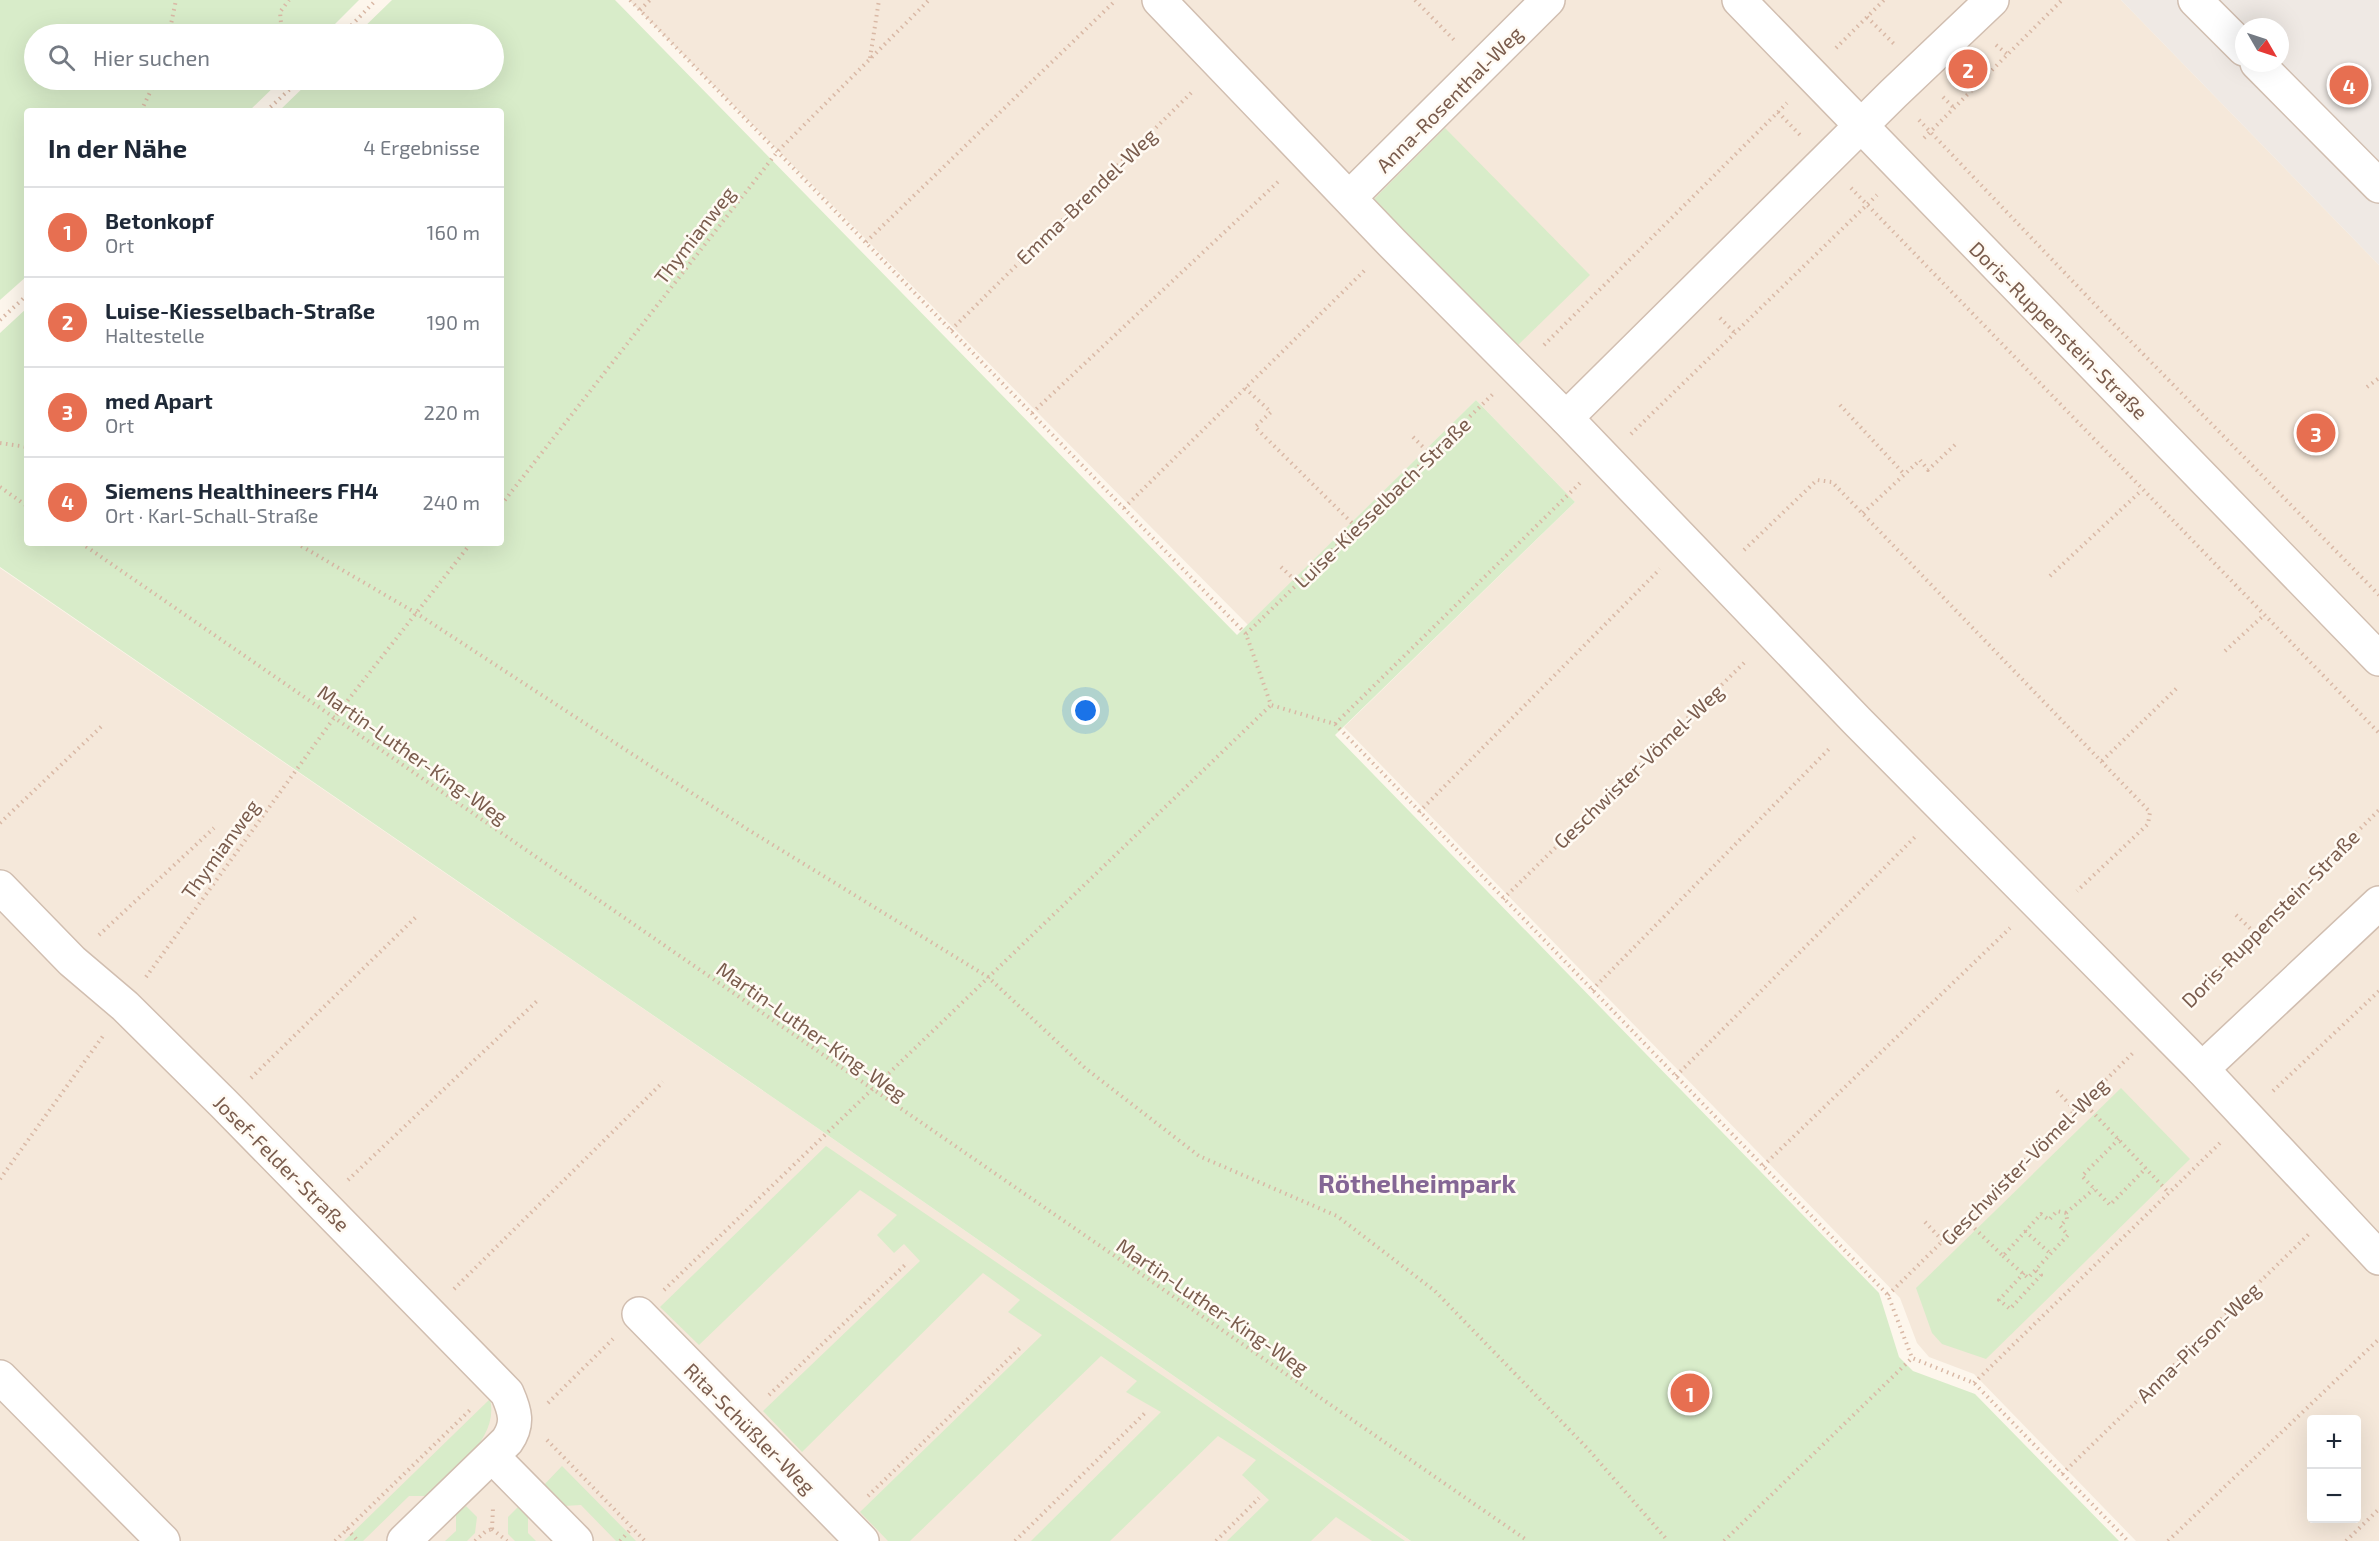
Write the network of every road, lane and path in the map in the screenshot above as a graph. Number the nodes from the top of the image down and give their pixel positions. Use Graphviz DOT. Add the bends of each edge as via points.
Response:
graph roads {
  1 [pos="176,0"];
  2 [pos="289,0"];
  3 [pos="376,0"];
  4 [pos="630,0"];
  5 [pos="650,0"];
  6 [pos="871,0"];
  7 [pos="879,0"];
  8 [pos="928,0"];
  9 [pos="1116,0"];
  10 [pos="1159,0"];
  11 [pos="1415,0"];
  12 [pos="1548,0"];
  13 [pos="1739,0"];
  14 [pos="1884,0"];
  15 [pos="1992,0"];
  16 [pos="2062,0"];
  17 [pos="2195,0"];
  18 [pos="877,6"];
  19 [pos="640,10"];
  20 [pos="171,24"];
  21 [pos="281,24"];
  22 [pos="353,24"];
  23 [pos="2235,40"];
  24 [pos="870,59"];
  25 [pos="1222,64"];
  26 [pos="1480,67"];
  27 [pos="2267,72"];
  28 [pos="1812,76"];
  29 [pos="151,90"];
  30 [pos="289,90"];
  31 [pos="1893,94"];
  32 [pos="142,108"];
  33 [pos="269,108"];
  34 [pos="1778,112"];
  35 [pos="1860,128"];
  36 [pos="1929,130"];
  37 [pos="778,152"];
  38 [pos="1307,154"];
  39 [pos="1825,162"];
  40 [pos="1899,168"];
  41 [pos="2379,186"];
  42 [pos="1350,197"];
  43 [pos="1868,206"];
  44 [pos="866,242"];
  45 [pos="1392,243"];
  46 [pos="24,298"];
  47 [pos="0,320"];
  48 [pos="951,330"];
  49 [pos="1517,370"];
  50 [pos="2379,378"];
  51 [pos="2367,387"];
  52 [pos="1245,388"];
  53 [pos="1840,405"];
  54 [pos="1032,413"];
  55 [pos="1566,418"];
  56 [pos="1413,437"];
  57 [pos="1958,442"];
  58 [pos="0,443"];
  59 [pos="24,447"];
  60 [pos="1430,454"];
  61 [pos="1604,460"];
  62 [pos="1905,474"];
  63 [pos="0,487"];
  64 [pos="2142,490"];
  65 [pos="504,501"];
  66 [pos="24,504"];
  67 [pos="1124,508"];
  68 [pos="1863,514"];
  69 [pos="1356,527"];
  70 [pos="1685,543"];
  71 [pos="85,546"];
  72 [pos="301,546"];
  73 [pos="469,546"];
  74 [pos="1281,567"];
  75 [pos="1717,575"];
  76 [pos="2050,576"];
  77 [pos="1298,583"];
  78 [pos="2379,595"];
  79 [pos="416,613"];
  80 [pos="2264,615"];
  81 [pos="1774,633"];
  82 [pos="1246,634"];
  83 [pos="2226,651"];
  84 [pos="2379,659"];
  85 [pos="2179,686"];
  86 [pos="1271,705"];
  87 [pos="334,718"];
  88 [pos="1857,721"];
  89 [pos="104,724"];
  90 [pos="1335,724"];
  91 [pos="2379,733"];
  92 [pos="2102,761"];
  93 [pos="1944,808"];
  94 [pos="2379,810"];
  95 [pos="1419,812"];
  96 [pos="0,823"];
  97 [pos="214,828"];
  98 [pos="0,887"];
  99 [pos="1503,899"];
  100 [pos="2379,903"];
  101 [pos="2043,909"];
  102 [pos="418,915"];
  103 [pos="2236,915"];
  104 [pos="2255,933"];
  105 [pos="72,960"];
  106 [pos="988,977"];
  107 [pos="1592,990"];
  108 [pos="2379,991"];
  109 [pos="537,1001"];
  110 [pos="125,1006"];
  111 [pos="2160,1026"];
  112 [pos="2202,1069"];
  113 [pos="1676,1076"];
  114 [pos="663,1082"];
  115 [pos="870,1089"];
  116 [pos="2057,1091"];
  117 [pos="2083,1102"];
  118 [pos="224,1104"];
  119 [pos="2075,1110"];
  120 [pos="2247,1116"];
  121 [pos="823,1136"];
  122 [pos="2119,1139"];
  123 [pos="1763,1166"];
  124 [pos="2146,1168"];
  125 [pos="0,1179"];
  126 [pos="2094,1189"];
  127 [pos="2169,1192"];
  128 [pos="323,1204"];
  129 [pos="2334,1210"];
  130 [pos="2066,1213"];
  131 [pos="1966,1220"];
  132 [pos="1925,1222"];
  133 [pos="2025,1231"];
  134 [pos="1943,1242"];
  135 [pos="2051,1254"];
  136 [pos="2003,1256"];
  137 [pos="2379,1258"];
  138 [pos="908,1263"];
  139 [pos="2035,1270"];
  140 [pos="2024,1273"];
  141 [pos="1888,1295"];
  142 [pos="430,1312"];
  143 [pos="639,1314"];
  144 [pos="2379,1339"];
  145 [pos="1020,1348"];
  146 [pos="1912,1358"];
  147 [pos="0,1377"];
  148 [pos="498,1382"];
  149 [pos="1974,1383"];
  150 [pos="1146,1412"];
  151 [pos="743,1420"];
  152 [pos="541,1434"];
  153 [pos="494,1457"];
  154 [pos="2062,1474"];
  155 [pos="1259,1498"];
  156 [pos="2379,1509"];
  157 [pos="633,1528"];
  158 [pos="347,1529"];
  159 [pos="852,1531"];
  160 [pos="163,1541"];
  161 [pos="335,1541"];
  162 [pos="358,1541"];
  163 [pos="404,1541"];
  164 [pos="475,1541"];
  165 [pos="507,1541"];
  166 [pos="576,1541"];
  167 [pos="620,1541"];
  168 [pos="645,1541"];
  169 [pos="1015,1541"];
  170 [pos="1215,1541"];
  171 [pos="1528,1541"];
  172 [pos="1668,1541"];
  173 [pos="1724,1541"];
  174 [pos="2128,1541"];
  175 [pos="2168,1541"];
  176 [pos="2346,1541"];
  1 -- 20 [label="path"];
  2 -- 21 [label="path" via="280,12"];
  3 -- 22 [label="path"];
  4 -- 19 [label="path"];
  5 -- 19 [label="path"];
  6 -- 18 [label="path"];
  7 -- 18 [label="path"];
  8 -- 24 [label="path, Thymianweg"];
  9 -- 44 [label="path"];
  10 -- 25 [label="street"];
  11 -- 26 [label="path"];
  12 -- 26 [label="street, Anna-Rosenthal-Weg"];
  13 -- 28 [label="street, Doris-Ruppenstein-Straße"];
  14 -- 28 [label="path, Luise-Kiesselbach-Straße"];
  15 -- 31 [label="street"];
  16 -- 36 [label="path"];
  17 -- 23 [label="street"];
  18 -- 24 [label="path"];
  19 -- 37 [label="path"];
  24 -- 37 [label="path, Thymianweg"];
  25 -- 38 [label="street"];
  25 -- 48 [label="path, Emma-Brendel-Weg"];
  26 -- 42 [label="street, Anna-Rosenthal-Weg"];
  27 -- 41 [label="street"];
  28 -- 34 [label="path, Luise-Kiesselbach-Straße"];
  28 -- 35 [label="street, Doris-Ruppenstein-Straße"];
  29 -- 32 [label="path"];
  30 -- 33 [label="path"];
  31 -- 35 [label="street"];
  31 -- 36 [label="path"];
  34 -- 39 [label="path"];
  34 -- 49 [label="path, Luise-Kiesselbach-Straße"];
  35 -- 39 [label="street"];
  35 -- 40 [label="street, Doris-Ruppenstein-Straße"];
  36 -- 40 [label="path"];
  36 -- 78 [label="path"];
  37 -- 44 [label="path"];
  37 -- 65 [label="path, Thymianweg"];
  38 -- 42 [label="street"];
  38 -- 54 [label="path"];
  39 -- 43 [label="path"];
  39 -- 55 [label="street"];
  40 -- 43 [label="path"];
  40 -- 84 [label="street, Doris-Ruppenstein-Straße"];
  42 -- 45 [label="street"];
  43 -- 61 [label="path"];
  43 -- 64 [label="path"];
  44 -- 48 [label="path"];
  45 -- 49 [label="street"];
  45 -- 52 [label="path"];
  46 -- 47 [label="path"];
  48 -- 54 [label="path"];
  49 -- 55 [label="street"];
  49 -- 60 [label="path, Luise-Kiesselbach-Straße"];
  50 -- 51 [label="path"];
  52 -- 67 [label="path"];
  52 -- 69 [label="path" via="1271,412 1255,427"];
  53 -- 62 [label="path"];
  54 -- 67 [label="path"];
  55 -- 61 [label="street"];
  56 -- 60 [label="path"];
  57 -- 62 [label="path" via="1928,470 1920,460"];
  58 -- 59 [label="path"];
  60 -- 69 [label="path, Luise-Kiesselbach-Straße"];
  61 -- 70 [label="street"];
  61 -- 90 [label="path"];
  62 -- 68 [label="path"];
  63 -- 66 [label="path"];
  64 -- 76 [label="path"];
  64 -- 80 [label="path"];
  67 -- 82 [label="path"];
  68 -- 75 [label="path" via="1832,482 1817,480"];
  68 -- 92 [label="path"];
  69 -- 77 [label="path, Luise-Kiesselbach-Straße"];
  70 -- 75 [label="street"];
  70 -- 95 [label="path"];
  71 -- 87 [label="path, Martin-Luther-King-Weg"];
  72 -- 79 [label="path"];
  73 -- 79 [label="path, Thymianweg"];
  74 -- 77 [label="path"];
  75 -- 81 [label="street"];
  77 -- 82 [label="path, Luise-Kiesselbach-Straße"];
  79 -- 87 [label="path, Thymianweg"];
  79 -- 106 [label="path" via="747,829"];
  80 -- 83 [label="path"];
  80 -- 91 [label="path"];
  81 -- 88 [label="street"];
  81 -- 99 [label="path, Geschwister-Vömel-Weg"];
  82 -- 86 [label="path"];
  85 -- 92 [label="path"];
  86 -- 90 [label="path"];
  86 -- 106 [label="path"];
  87 -- 110 [label="path, Thymianweg"];
  87 -- 115 [label="path, Martin-Luther-King-Weg"];
  88 -- 93 [label="street"];
  88 -- 107 [label="path"];
  89 -- 96 [label="path"];
  90 -- 95 [label="path"];
  92 -- 101 [label="path" via="2150,812 2150,821"];
  93 -- 101 [label="street"];
  93 -- 113 [label="path"];
  94 -- 104 [label="path, Doris-Ruppenstein-Straße"];
  95 -- 99 [label="path"];
  97 -- 105 [label="path"];
  98 -- 105 [label="street, Josef-Felder-Straße"];
  99 -- 107 [label="path"];
  100 -- 112 [label="street"];
  101 -- 111 [label="street"];
  101 -- 123 [label="path"];
  102 -- 118 [label="path"];
  103 -- 104 [label="path"];
  104 -- 111 [label="path, Doris-Ruppenstein-Straße"];
  105 -- 110 [label="street, Josef-Felder-Straße"];
  106 -- 115 [label="path"];
  106 -- 172 [label="path" via="1084,1068 1199,1156 1337,1216 1435,1291 1588,1449"];
  107 -- 113 [label="path"];
  108 -- 120 [label="path"];
  109 -- 128 [label="path"];
  110 -- 118 [label="street, Josef-Felder-Straße"];
  110 -- 125 [label="path, Thymianweg"];
  111 -- 112 [label="street"];
  111 -- 117 [label="path, Geschwister-Vömel-Weg"];
  112 -- 120 [label="street"];
  113 -- 123 [label="path"];
  114 -- 142 [label="path"];
  115 -- 121 [label="path"];
  115 -- 171 [label="path, Martin-Luther-King-Weg"];
  116 -- 119 [label="path"];
  117 -- 119 [label="path, Geschwister-Vömel-Weg"];
  117 -- 122 [label="path"];
  118 -- 128 [label="street, Josef-Felder-Straße"];
  119 -- 131 [label="path, Geschwister-Vömel-Weg"];
  120 -- 127 [label="path"];
  120 -- 129 [label="street"];
  122 -- 124 [label="path"];
  122 -- 126 [label="path" via="2082,1176"];
  123 -- 141 [label="path"];
  124 -- 126 [label="path" via="2110,1205"];
  124 -- 127 [label="path"];
  126 -- 130 [label="path"];
  127 -- 149 [label="path"];
  128 -- 142 [label="street, Josef-Felder-Straße"];
  129 -- 137 [label="street"];
  129 -- 154 [label="path, Anna-Pirson-Weg"];
  130 -- 133 [label="path" via="2057,1211 2049,1220 2041,1214"];
  130 -- 135 [label="path" via="2067,1219 2060,1226 2068,1235"];
  131 -- 134 [label="path, Geschwister-Vömel-Weg"];
  131 -- 136 [label="path"];
  132 -- 134 [label="path"];
  133 -- 135 [label="path"];
  133 -- 136 [label="path"];
  134 -- 141 [label="path, Geschwister-Vömel-Weg"];
  135 -- 139 [label="path"];
  136 -- 140 [label="path"];
  138 -- 151 [label="path"];
  139 -- 140 [label="path" via="2028,1278"];
  139 -- 140 [label="path" via="2041,1275 2010,1309 1999,1300"];
  141 -- 146 [label="path"];
  142 -- 148 [label="street, Josef-Felder-Straße"];
  143 -- 151 [label="street, Rita-Schüßler-Weg"];
  144 -- 175 [label="path"];
  145 -- 159 [label="path"];
  146 -- 149 [label="path"];
  146 -- 173 [label="path"];
  147 -- 160 [label="street"];
  148 -- 153 [label="street, Josef-Felder-Straße" via="507,1393 516,1421 514,1432"];
  148 -- 158 [label="path"];
  149 -- 154 [label="path"];
  150 -- 169 [label="path"];
  151 -- 159 [label="street, Rita-Schüßler-Weg"];
  152 -- 157 [label="path"];
  153 -- 163 [label="street"];
  153 -- 166 [label="street"];
  154 -- 174 [label="path"];
  155 -- 170 [label="path"];
  156 -- 176 [label="path"];
  157 -- 167 [label="path"];
  157 -- 168 [label="path"];
  158 -- 161 [label="path"];
  158 -- 162 [label="path"];
  164 -- 165 [label="path" via="492,1529"];
}
